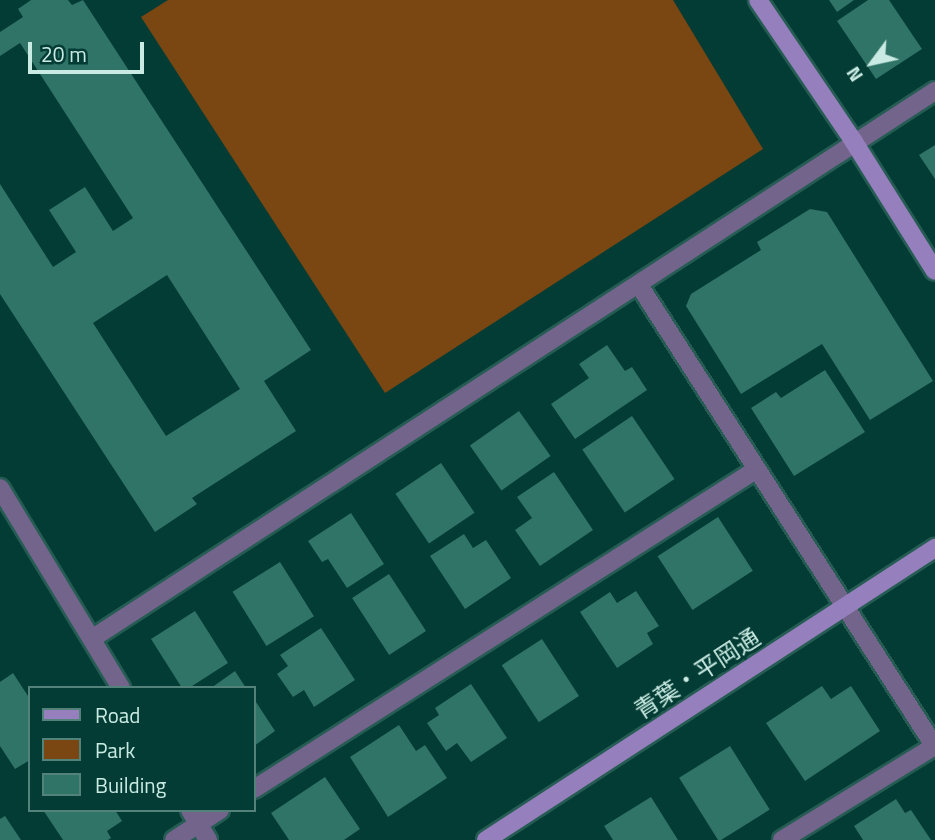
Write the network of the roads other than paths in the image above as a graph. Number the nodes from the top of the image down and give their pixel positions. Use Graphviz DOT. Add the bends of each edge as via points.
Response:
graph roads {
  1 [pos="758,0"];
  2 [pos="935,91"];
  3 [pos="854,142"];
  4 [pos="935,271"];
  5 [pos="639,285"];
  6 [pos="757,469"];
  7 [pos="2,496"];
  8 [pos="935,548"];
  9 [pos="844,607"];
  10 [pos="93,638"];
  11 [pos="120,686"];
  12 [pos="935,746"];
  13 [pos="256,788"];
  14 [pos="212,812"];
  15 [pos="193,817"];
  16 [pos="174,840"];
  17 [pos="208,840"];
  18 [pos="486,840"];
  19 [pos="782,840"];
  1 -- 3 [label="street"];
  2 -- 3 [label="street"];
  3 -- 4 [label="street"];
  3 -- 5 [label="street"];
  5 -- 6 [label="street"];
  5 -- 10 [label="street"];
  6 -- 9 [label="street"];
  6 -- 13 [label="street"];
  7 -- 10 [label="street"];
  8 -- 9 [label="street, 青葉・平岡通"];
  9 -- 12 [label="street"];
  9 -- 18 [label="street, 青葉・平岡通"];
  10 -- 11 [label="street"];
  12 -- 19 [label="street"];
  14 -- 15 [label="street"];
  15 -- 16 [label="street"];
  15 -- 17 [label="street"];
}
